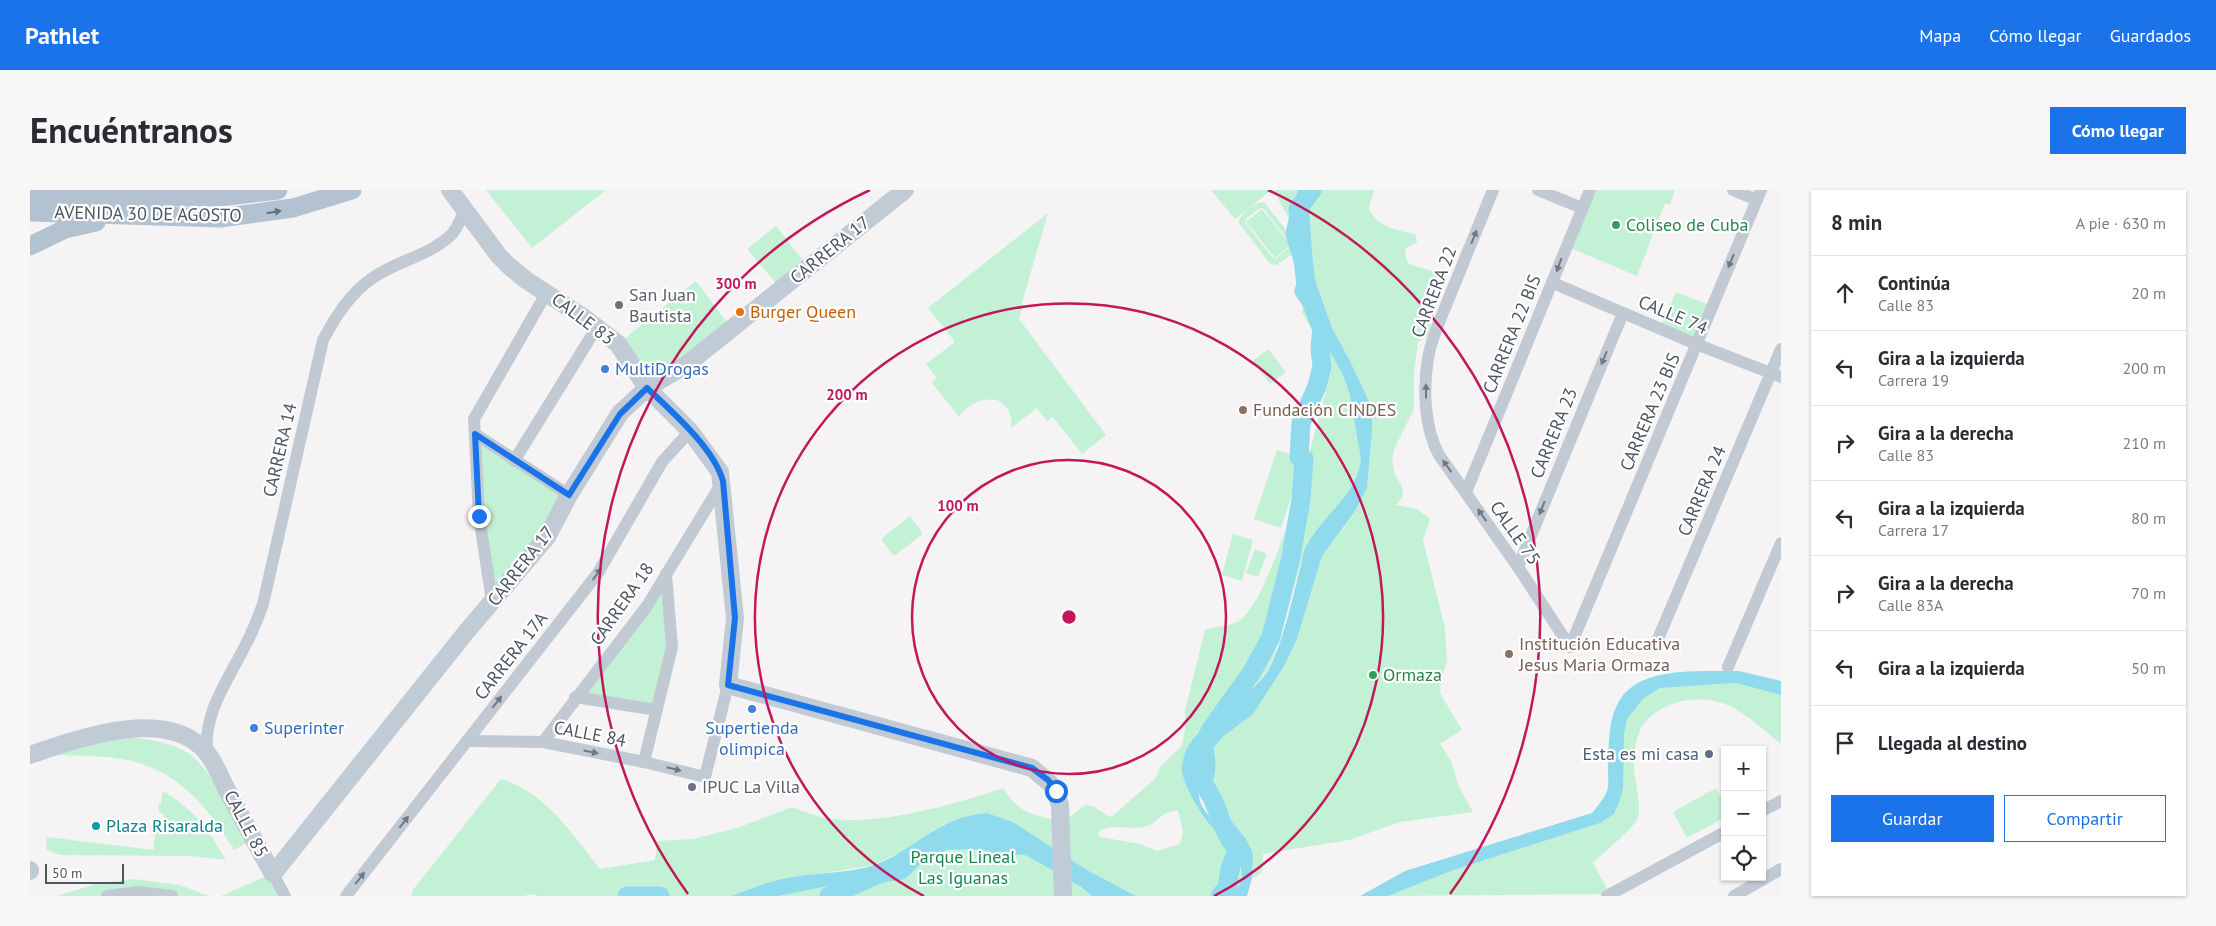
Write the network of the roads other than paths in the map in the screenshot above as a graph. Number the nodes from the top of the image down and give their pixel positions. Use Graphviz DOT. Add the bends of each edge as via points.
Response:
graph roads {
  1 [pos="278,190"];
  2 [pos="352,190"];
  3 [pos="450,190"];
  4 [pos="905,190"];
  5 [pos="1493,190"];
  6 [pos="1538,190"];
  7 [pos="1590,190"];
  8 [pos="1732,190"];
  9 [pos="45,193"];
  10 [pos="1759,195"];
  11 [pos="134,201"];
  12 [pos="1582,208"];
  13 [pos="465,210"];
  14 [pos="30,212"];
  15 [pos="30,246"];
  16 [pos="1552,283"];
  17 [pos="547,292"];
  18 [pos="1623,313"];
  19 [pos="597,327"];
  20 [pos="1696,344"];
  21 [pos="1781,349"];
  22 [pos="1776,375"];
  23 [pos="647,388"];
  24 [pos="690,430"];
  25 [pos="475,434"];
  26 [pos="1431,440"];
  27 [pos="514,461"];
  28 [pos="723,481"];
  29 [pos="1466,492"];
  30 [pos="569,495"];
  31 [pos="1781,543"];
  32 [pos="1518,567"];
  33 [pos="666,574"];
  34 [pos="492,601"];
  35 [pos="1655,646"];
  36 [pos="1570,647"];
  37 [pos="1728,667"];
  38 [pos="728,685"];
  39 [pos="575,697"];
  40 [pos="657,710"];
  41 [pos="71,741"];
  42 [pos="467,741"];
  43 [pos="543,742"];
  44 [pos="30,745"];
  45 [pos="207,753"];
  46 [pos="30,755"];
  47 [pos="644,762"];
  48 [pos="705,777"];
  49 [pos="1781,801"];
  50 [pos="1766,809"];
  51 [pos="1721,834"];
  52 [pos="1781,869"];
  53 [pos="273,874"];
  54 [pos="1063,891"];
  55 [pos="107,896"];
  56 [pos="172,896"];
  57 [pos="285,896"];
  58 [pos="346,896"];
  59 [pos="1607,896"];
  60 [pos="1734,896"];
  1 -- 11 [label="main road, AVENIDA 30 DE AGOSTO" via="220,197"];
  11 -- 2 [label="main road, AVENIDA 30 DE AGOSTO, one-way" via="220,218 293,208"];
  3 -- 13 [label="street, CALLE 83"];
  4 -- 23 [label="street, CARRERA 17" via="686,365"];
  26 -- 5 [label="street, CARRERA 22, one-way" via="1426,407 1428,358 1435,332"];
  6 -- 12 [label="street"];
  7 -- 12 [label="street, CARRERA 22 BIS"];
  8 -- 10 [label="street"];
  9 -- 11 [label="main road, AVENIDA 30 DE AGOSTO"];
  10 -- 20 [label="street, CARRERA 23 BIS, one-way"];
  11 -- 14 [label="main road, AVENIDA 30 DE AGOSTO"];
  11 -- 15 [label="main road" via="109,219 65,229"];
  12 -- 16 [label="street, CARRERA 22 BIS, one-way"];
  13 -- 17 [label="street, CALLE 83" via="509,266"];
  13 -- 45 [label="street, CARRERA 14" via="452,233 442,242 386,269 359,288 335,318 323,340 263,604 208,723"];
  16 -- 18 [label="street, CALLE 74"];
  16 -- 29 [label="street, CARRERA 22 BIS"];
  17 -- 19 [label="street, CALLE 83"];
  17 -- 25 [label="street" via="474,419"];
  18 -- 20 [label="street, CALLE 74"];
  18 -- 32 [label="street, CARRERA 23, one-way"];
  19 -- 23 [label="street, CALLE 83" via="618,344"];
  19 -- 27 [label="street"];
  20 -- 22 [label="street, CALLE 74"];
  20 -- 36 [label="street, CARRERA 23 BIS"];
  21 -- 22 [label="street, CARRERA 24"];
  22 -- 35 [label="street, CARRERA 24"];
  23 -- 24 [label="street, CALLE 83"];
  23 -- 30 [label="street, CARRERA 17" via="620,414"];
  24 -- 28 [label="street, CALLE 83" via="714,462"];
  42 -- 24 [label="street, CARRERA 17A, one-way" via="598,573 662,462"];
  25 -- 27 [label="street"];
  25 -- 34 [label="street" via="479,516"];
  29 -- 26 [label="street, CALLE 75, one-way"];
  27 -- 30 [label="street"];
  28 -- 33 [label="street, CARRERA 18"];
  28 -- 38 [label="street, CALLE 83" via="735,618"];
  32 -- 29 [label="street, CALLE 75, one-way"];
  30 -- 34 [label="street, CARRERA 17" via="547,537"];
  31 -- 37 [label="street"];
  32 -- 36 [label="street, CALLE 75"];
  33 -- 39 [label="street, CARRERA 18" via="646,606"];
  33 -- 40 [label="street" via="672,647"];
  34 -- 53 [label="street, CARRERA 17"];
  38 -- 48 [label="street, CALLE 83"];
  38 -- 54 [label="street" via="1032,768 1048,780 1060,805"];
  39 -- 40 [label="street"];
  39 -- 43 [label="street, CARRERA 18"];
  40 -- 47 [label="street"];
  41 -- 44 [label="street"];
  41 -- 45 [label="street" via="133,728 149,728 184,737"];
  41 -- 46 [label="street"];
  42 -- 43 [label="street, CALLE 84"];
  58 -- 42 [label="street, CARRERA 17A, one-way"];
  43 -- 47 [label="street, CALLE 84, one-way"];
  45 -- 53 [label="street, CALLE 85"];
  47 -- 48 [label="street, CALLE 84, one-way"];
  49 -- 50 [label="street"];
  51 -- 59 [label="street"];
  52 -- 60 [label="street"];
  53 -- 57 [label="street, CALLE 85"];
  55 -- 56 [label="street" via="138,892"];
}
